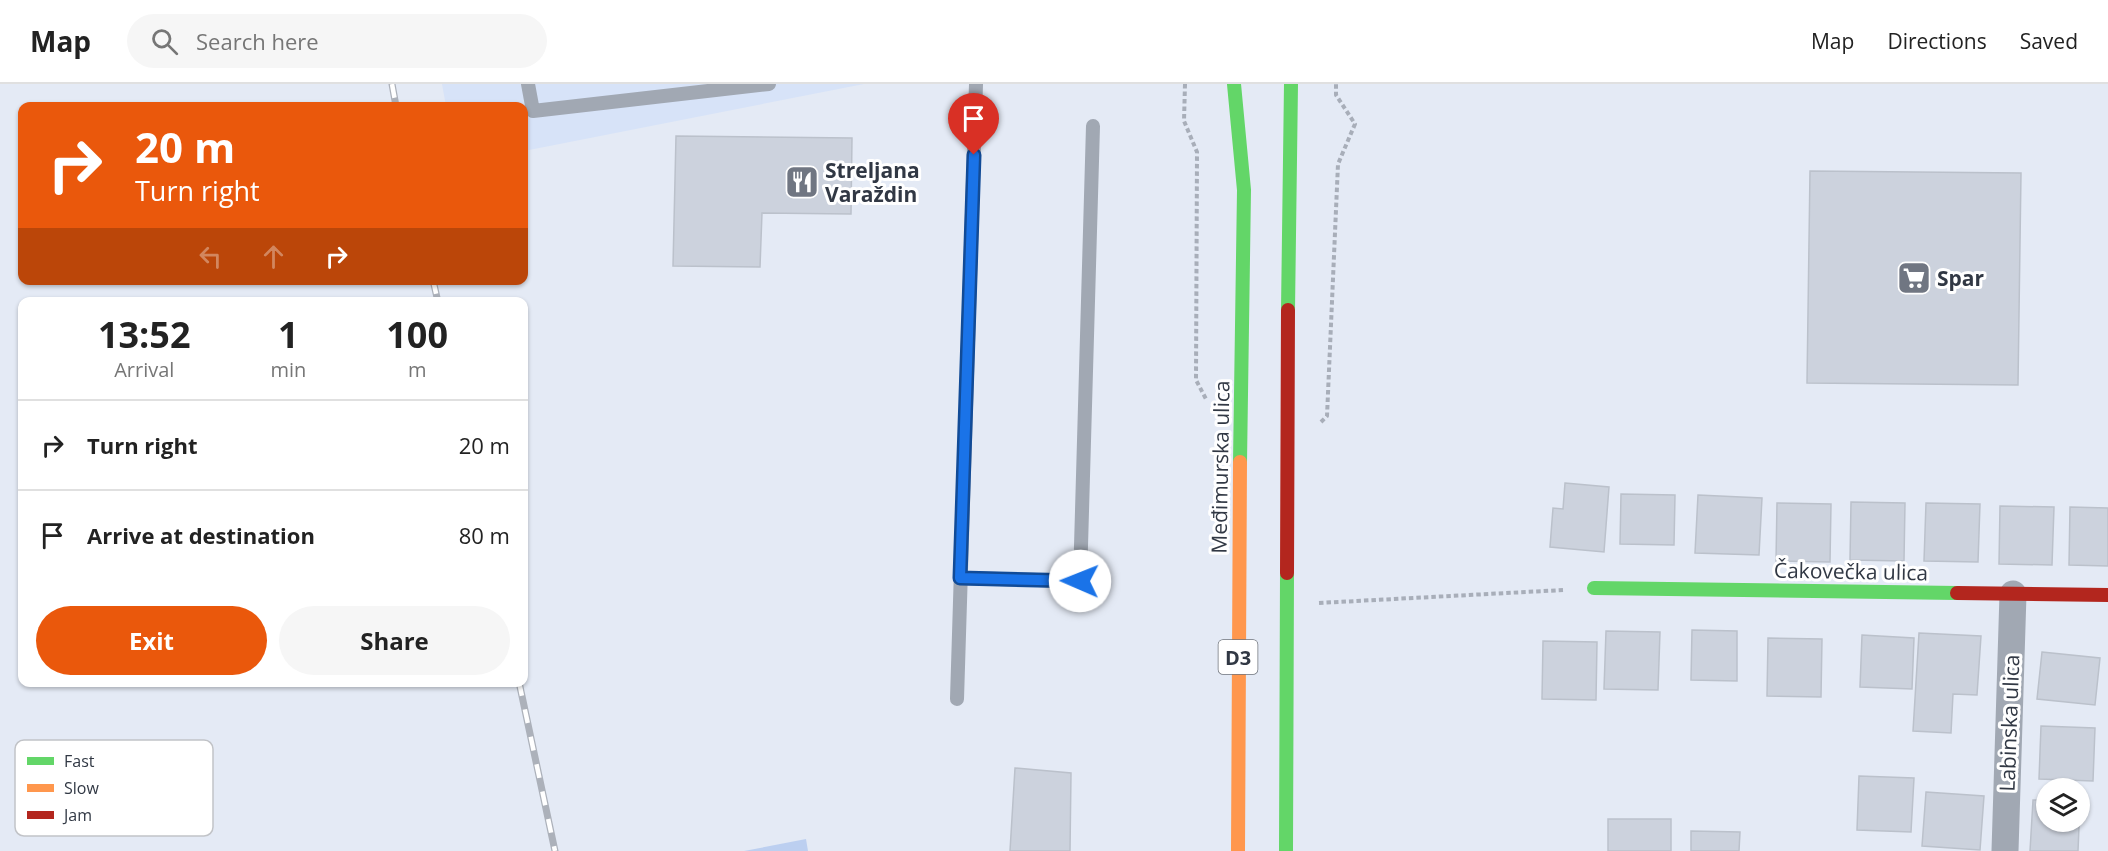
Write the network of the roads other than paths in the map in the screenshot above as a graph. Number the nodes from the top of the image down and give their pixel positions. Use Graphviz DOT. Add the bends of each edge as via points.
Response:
graph roads {
  1 [pos="528,84"];
  2 [pos="769,84"];
  3 [pos="976,84"];
  4 [pos="1234,84"];
  5 [pos="1291,84"];
  6 [pos="1093,126"];
  7 [pos="960,578"];
  8 [pos="1594,588"];
  9 [pos="2013,594"];
  10 [pos="2108,595"];
  11 [pos="957,699"];
  12 [pos="1238,851"];
  13 [pos="1286,851"];
  14 [pos="2005,851"];
  1 -- 2 [label="lane" via="533,111"];
  3 -- 7 [label="lane"];
  4 -- 12 [label="main road, Međimurska ulica / D3" via="1244,190"];
  5 -- 13 [label="main road, D3"];
  6 -- 7 [label="lane" via="1080,581"];
  7 -- 11 [label="lane"];
  8 -- 9 [label="main road, Čakovečka ulica"];
  9 -- 10 [label="main road, Čakovečka ulica"];
  9 -- 14 [label="street, Labinska ulica"];
}
